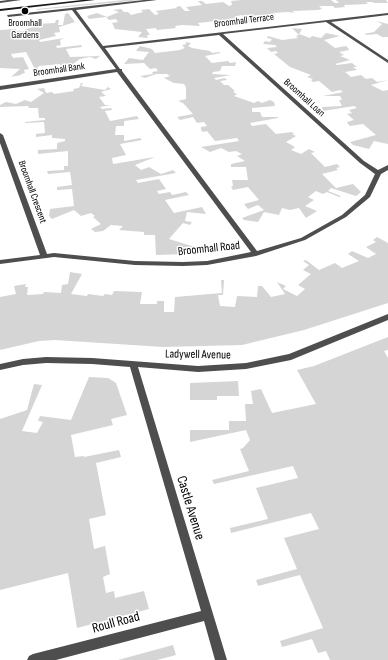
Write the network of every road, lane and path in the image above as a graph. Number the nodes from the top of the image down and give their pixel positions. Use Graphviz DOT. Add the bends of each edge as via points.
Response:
graph roads {
  1 [pos="19,0"];
  2 [pos="92,0"];
  3 [pos="155,0"];
  4 [pos="0,2"];
  5 [pos="74,9"];
  6 [pos="0,10"];
  7 [pos="388,14"];
  8 [pos="8,16"];
  9 [pos="327,21"];
  10 [pos="219,33"];
  11 [pos="103,47"];
  12 [pos="388,62"];
  13 [pos="120,70"];
  14 [pos="0,88"];
  15 [pos="0,135"];
  16 [pos="388,167"];
  17 [pos="378,173"];
  18 [pos="256,254"];
  19 [pos="44,256"];
  20 [pos="0,262"];
  21 [pos="388,317"];
  22 [pos="133,364"];
  23 [pos="0,367"];
  24 [pos="207,615"];
  25 [pos="34,660"];
  26 [pos="221,660"];
  1 -- 4 [label="street"];
  2 -- 6 [label="main road"];
  3 -- 5 [label="street"];
  5 -- 8 [label="street"];
  5 -- 11 [label="street"];
  7 -- 9 [label="street, Broomhall Terrace"];
  9 -- 10 [label="street, Broomhall Terrace"];
  9 -- 12 [label="street"];
  10 -- 11 [label="street, Broomhall Terrace"];
  10 -- 17 [label="street, Broomhall Loan" via="362,162"];
  11 -- 13 [label="street"];
  13 -- 14 [label="street, Broomhall Bank"];
  13 -- 18 [label="street"];
  15 -- 19 [label="street, Broomhall Crescent"];
  16 -- 17 [label="street"];
  17 -- 18 [label="street, Broomhall Road" via="368,196 344,216 302,239"];
  18 -- 19 [label="street, Broomhall Road" via="220,262 183,264"];
  19 -- 20 [label="street, Broomhall Road"];
  21 -- 22 [label="street, Ladywell Avenue" via="291,356 262,364 212,369"];
  22 -- 23 [label="street, Ladywell Avenue" via="46,360"];
  22 -- 24 [label="street, Castle Avenue"];
  24 -- 25 [label="street, Roull Road"];
  24 -- 26 [label="street, Castle Avenue"];
}
